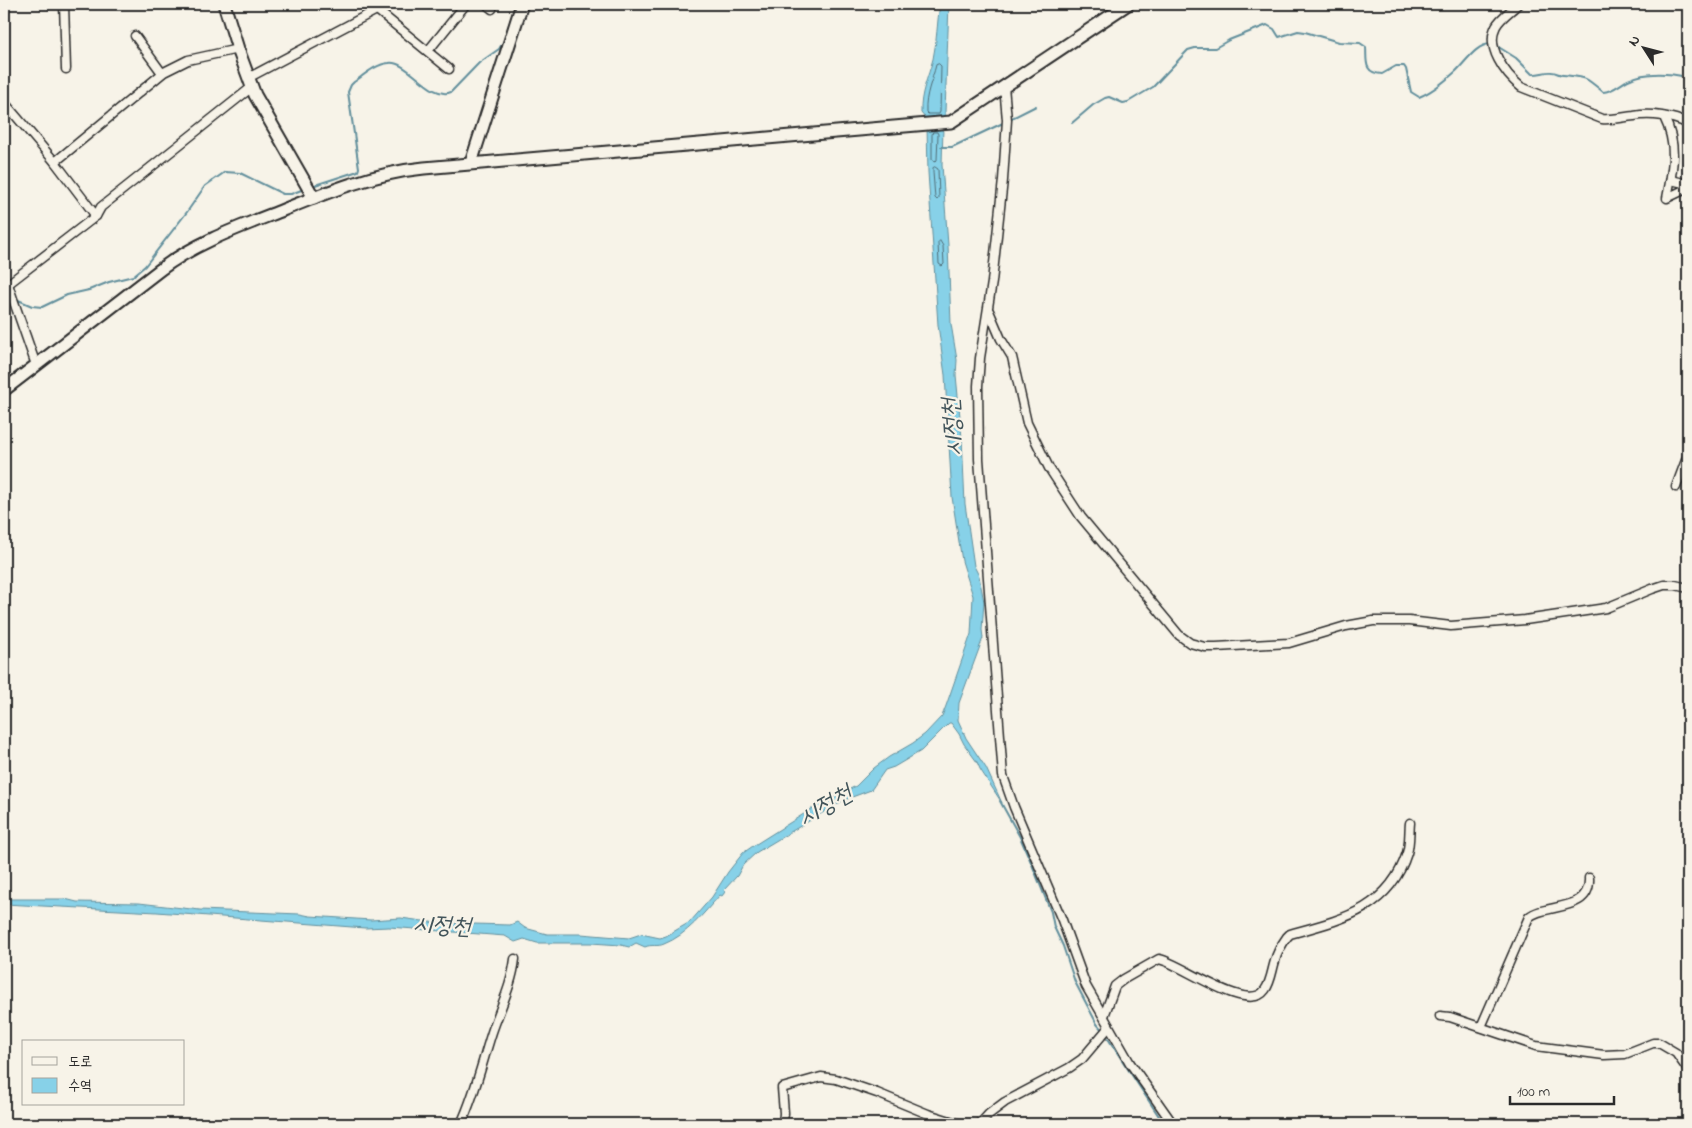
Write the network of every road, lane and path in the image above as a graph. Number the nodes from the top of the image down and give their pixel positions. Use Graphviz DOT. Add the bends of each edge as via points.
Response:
graph roads {
  1 [pos="64,4"];
  2 [pos="224,4"];
  3 [pos="388,4"];
  4 [pos="466,4"];
  5 [pos="522,4"];
  6 [pos="1128,4"];
  7 [pos="1518,4"];
  8 [pos="377,10"];
  9 [pos="135,36"];
  10 [pos="238,49"];
  11 [pos="428,51"];
  12 [pos="66,69"];
  13 [pos="449,69"];
  14 [pos="162,74"];
  15 [pos="250,83"];
  16 [pos="1004,86"];
  17 [pos="4,102"];
  18 [pos="1664,117"];
  19 [pos="1688,124"];
  20 [pos="55,162"];
  21 [pos="471,163"];
  22 [pos="1671,180"];
  23 [pos="1688,184"];
  24 [pos="1688,188"];
  25 [pos="314,198"];
  26 [pos="96,216"];
  27 [pos="6,282"];
  28 [pos="988,309"];
  29 [pos="36,365"];
  30 [pos="4,390"];
  31 [pos="1688,454"];
  32 [pos="1676,487"];
  33 [pos="1688,588"];
  34 [pos="1410,823"];
  35 [pos="1589,878"];
  36 [pos="515,958"];
  37 [pos="1104,1016"];
  38 [pos="1440,1016"];
  39 [pos="1109,1027"];
  40 [pos="1481,1027"];
  41 [pos="1688,1070"];
  42 [pos="461,1124"];
  43 [pos="783,1124"];
  44 [pos="960,1124"];
  45 [pos="980,1124"];
  46 [pos="1173,1124"];
  1 -- 12 [label="street"];
  2 -- 10 [label="main road"];
  3 -- 8 [label="street"];
  4 -- 11 [label="street"];
  5 -- 21 [label="main road"];
  6 -- 16 [label="main road"];
  7 -- 18 [label="street" via="1497,25 1493,40 1496,54 1521,87 1602,119 1637,115"];
  8 -- 11 [label="street"];
  8 -- 15 [label="street"];
  9 -- 14 [label="street"];
  10 -- 14 [label="street" via="188,60"];
  10 -- 15 [label="main road"];
  11 -- 13 [label="street"];
  14 -- 20 [label="street"];
  15 -- 25 [label="main road"];
  15 -- 26 [label="street" via="101,207"];
  16 -- 21 [label="main road" via="946,122"];
  16 -- 28 [label="street" via="1007,120"];
  17 -- 20 [label="street"];
  18 -- 19 [label="street"];
  18 -- 22 [label="street" via="1674,153"];
  20 -- 26 [label="street"];
  21 -- 25 [label="main road" via="395,172"];
  22 -- 23 [label="street"];
  22 -- 24 [label="street" via="1667,198"];
  25 -- 29 [label="main road" via="184,252"];
  26 -- 27 [label="street"];
  27 -- 29 [label="street"];
  28 -- 33 [label="street" via="1012,357 1027,423 1061,487 1104,547 1172,627 1190,643 1205,647 1289,643 1362,622 1384,620 1452,626 1525,620 1606,608 1664,585"];
  28 -- 37 [label="street" via="978,372 978,435 1003,776 1086,986"];
  29 -- 30 [label="main road"];
  31 -- 32 [label="street"];
  34 -- 37 [label="street" via="1408,851 1402,868 1389,887 1368,906 1349,917 1287,936 1262,994 1231,993 1159,959 1115,986"];
  35 -- 40 [label="street" via="1587,891 1576,902 1529,916"];
  36 -- 42 [label="street" via="508,992"];
  37 -- 39 [label="street"];
  38 -- 40 [label="street"];
  39 -- 45 [label="street" via="1082,1059 1005,1102"];
  39 -- 46 [label="street"];
  40 -- 41 [label="street" via="1536,1046 1604,1055 1625,1054 1659,1043 1676,1053"];
  43 -- 44 [label="street" via="782,1088 821,1077 845,1081"];
}
